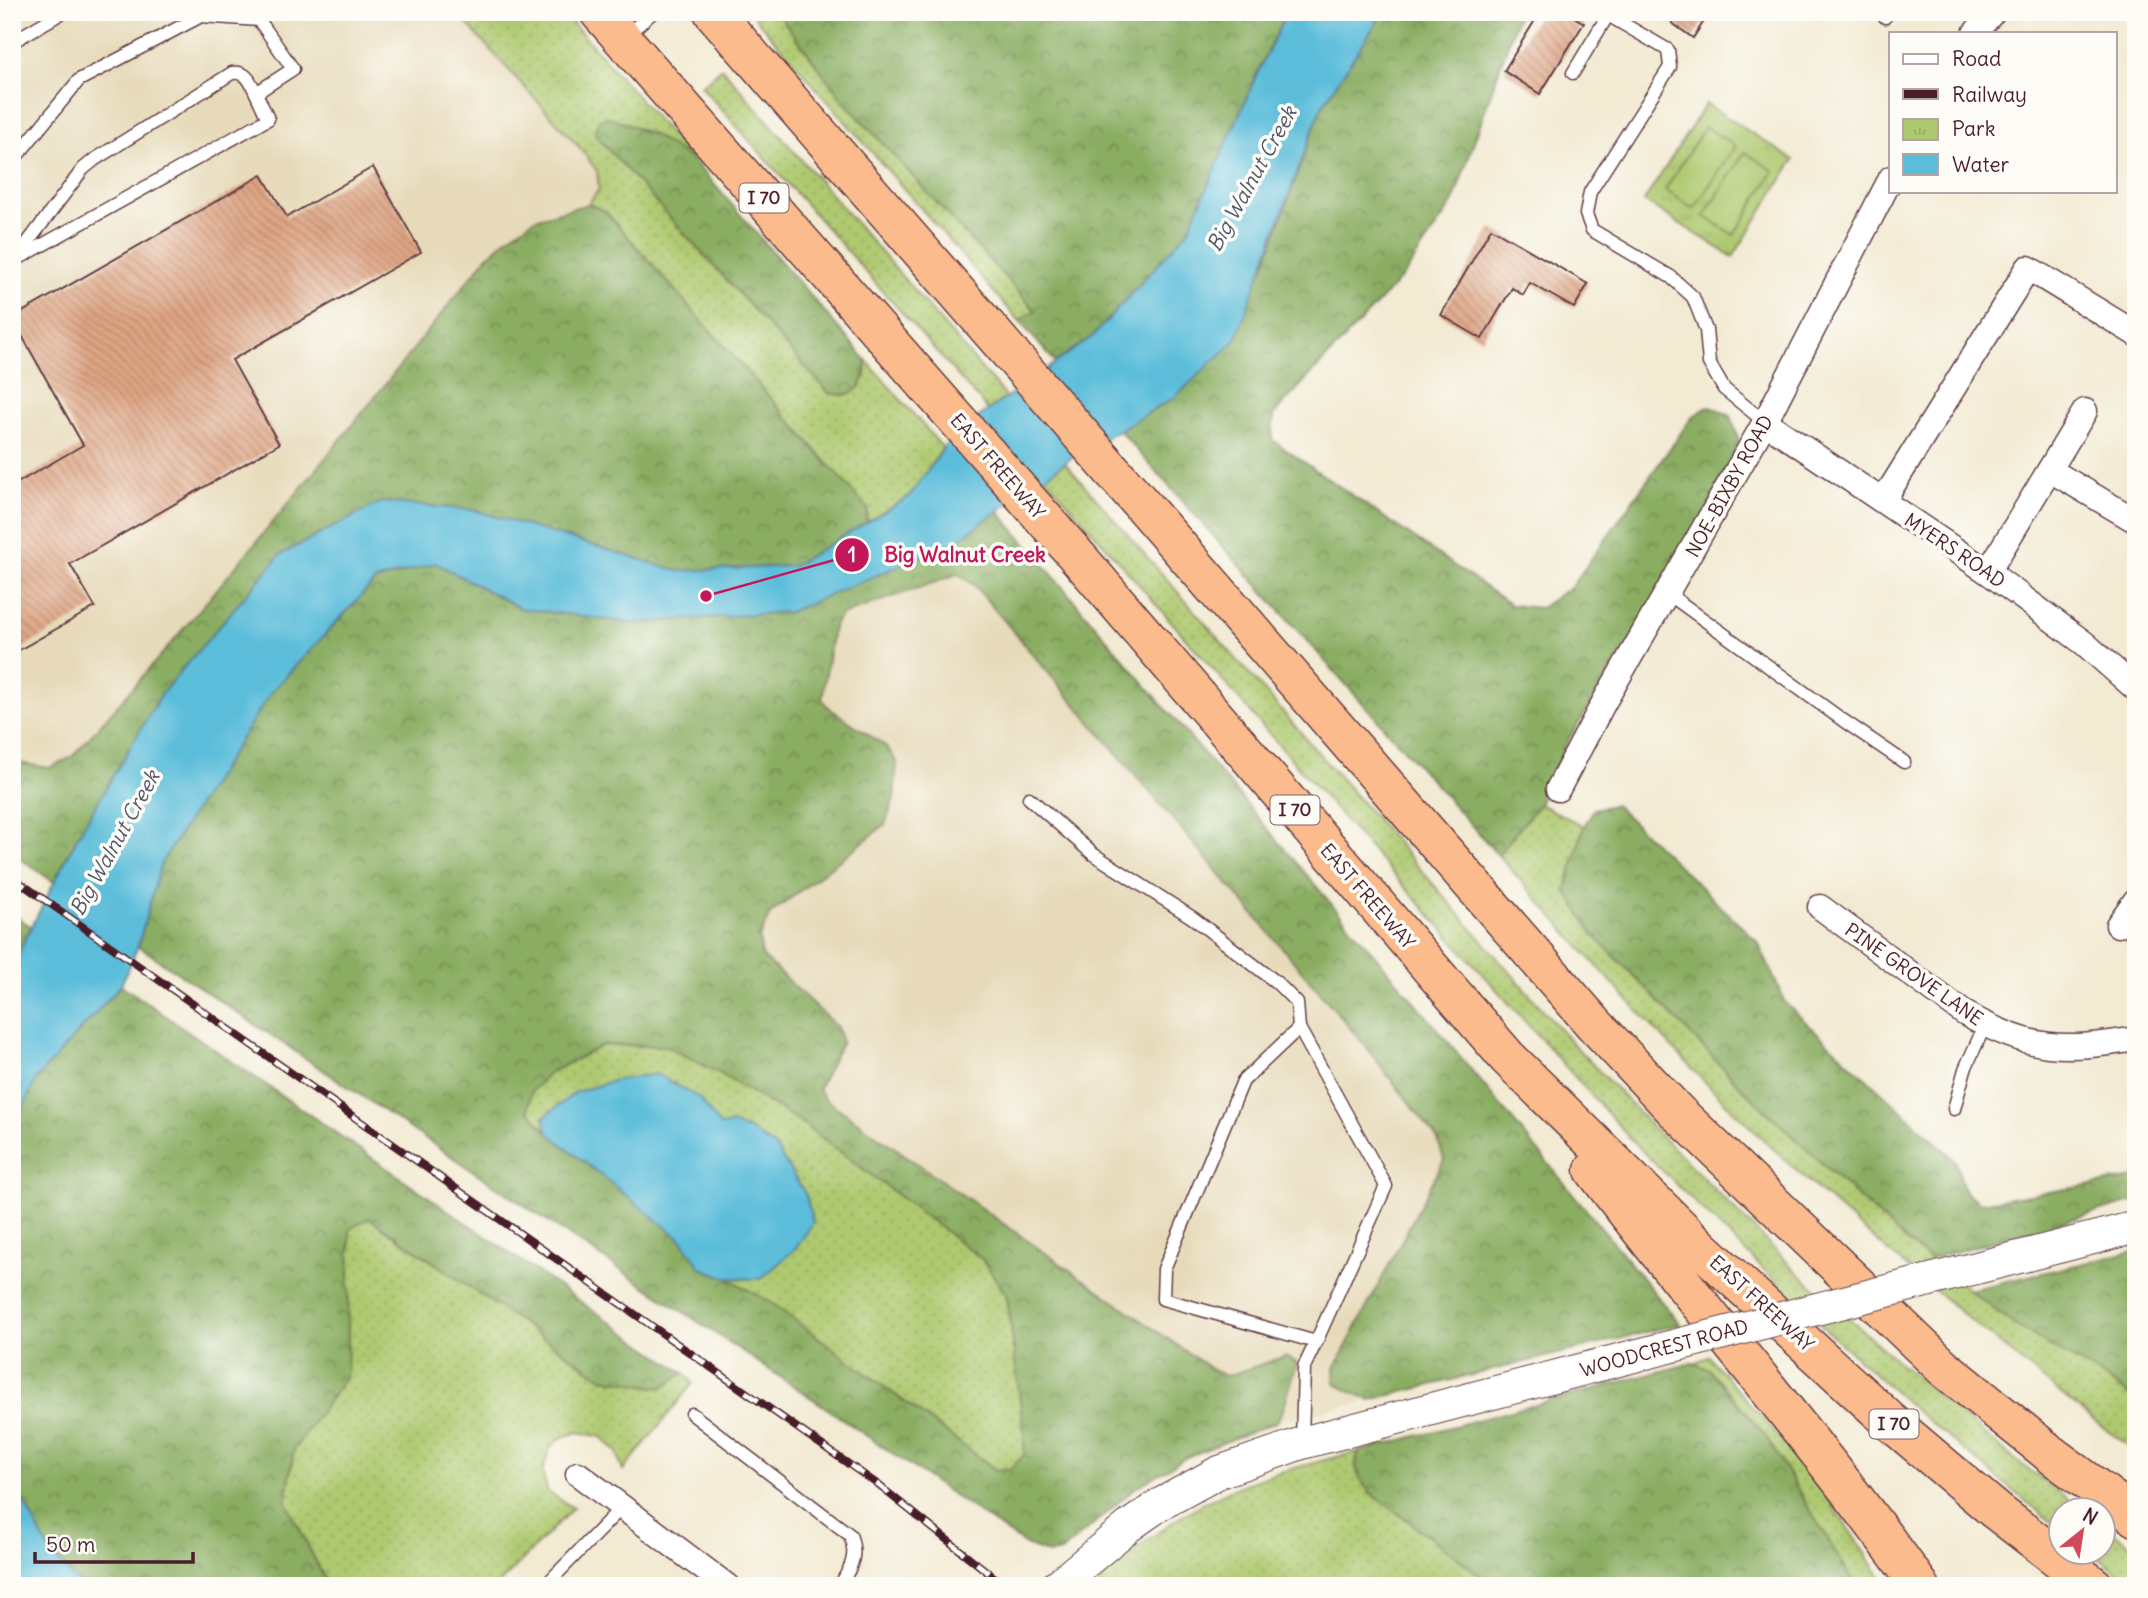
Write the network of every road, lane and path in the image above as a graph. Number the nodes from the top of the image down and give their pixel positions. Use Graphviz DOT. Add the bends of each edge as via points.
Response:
graph roads {
  1 [pos="63,12"];
  2 [pos="653,12"];
  3 [pos="713,12"];
  4 [pos="1993,12"];
  5 [pos="1606,14"];
  6 [pos="611,25"];
  7 [pos="1976,32"];
  8 [pos="12,45"];
  9 [pos="1573,73"];
  10 [pos="256,93"];
  11 [pos="12,162"];
  12 [pos="1889,181"];
  13 [pos="13,261"];
  14 [pos="2136,334"];
  15 [pos="2085,411"];
  16 [pos="1765,422"];
  17 [pos="2050,470"];
  18 [pos="1883,501"];
  19 [pos="2136,521"];
  20 [pos="1988,572"];
  21 [pos="1667,593"];
  22 [pos="2136,689"];
  23 [pos="1904,762"];
  24 [pos="1558,789"];
  25 [pos="1029,798"];
  26 [pos="2136,900"];
  27 [pos="1820,907"];
  28 [pos="2118,925"];
  29 [pos="1985,1025"];
  30 [pos="1299,1028"];
  31 [pos="2136,1039"];
  32 [pos="1507,1057"];
  33 [pos="1954,1109"];
  34 [pos="1766,1198"];
  35 [pos="2136,1227"];
  36 [pos="1316,1342"];
  37 [pos="692,1414"];
  38 [pos="1308,1441"];
  39 [pos="578,1474"];
  40 [pos="2136,1487"];
  41 [pos="622,1507"];
  42 [pos="2136,1517"];
  43 [pos="545,1586"];
  44 [pos="727,1586"];
  45 [pos="840,1586"];
  46 [pos="1057,1586"];
  47 [pos="1920,1586"];
  48 [pos="2094,1586"];
  1 -- 8 [label="lane"];
  2 -- 6 [label="lane"];
  3 -- 34 [label="highway" via="1594,1024"];
  4 -- 7 [label="street"];
  5 -- 9 [label="lane"];
  5 -- 16 [label="lane" via="1668,50 1670,66 1590,192 1586,214 1592,230 1671,277 1693,297 1706,330 1709,363 1724,389"];
  6 -- 32 [label="highway, EAST FREEWAY / I 70" via="1083,563"];
  10 -- 11 [label="lane" via="293,69 259,20 201,16 79,80"];
  10 -- 13 [label="lane" via="268,119"];
  10 -- 13 [label="lane" via="248,76 232,73 94,160"];
  12 -- 16 [label="street, NOE-BIXBY ROAD"];
  14 -- 18 [label="street" via="2028,268"];
  15 -- 17 [label="street"];
  16 -- 18 [label="street, MYERS ROAD"];
  16 -- 21 [label="street, NOE-BIXBY ROAD"];
  17 -- 19 [label="street"];
  17 -- 20 [label="street"];
  18 -- 20 [label="street, MYERS ROAD"];
  20 -- 22 [label="street, MYERS ROAD" via="2084,643"];
  21 -- 23 [label="lane"];
  21 -- 24 [label="street, NOE-BIXBY ROAD"];
  25 -- 30 [label="lane" via="1093,854 1194,918 1276,982 1297,1003"];
  26 -- 28 [label="street"];
  27 -- 29 [label="street, PINE GROVE LANE"];
  29 -- 31 [label="street, PINE GROVE LANE" via="2043,1046 2073,1048"];
  29 -- 33 [label="lane" via="1965,1069"];
  30 -- 36 [label="lane" via="1386,1186"];
  30 -- 36 [label="lane" via="1243,1081 1164,1269 1163,1300"];
  32 -- 47 [label="highway"];
  32 -- 48 [label="highway, EAST FREEWAY / I 70" via="1703,1250 1881,1413"];
  34 -- 40 [label="highway" via="1950,1353"];
  34 -- 42 [label="highway" via="1944,1368"];
  35 -- 38 [label="street, WOODCREST ROAD, bridge"];
  36 -- 38 [label="lane" via="1304,1367"];
  37 -- 45 [label="lane" via="850,1535 855,1548 853,1563"];
  38 -- 46 [label="street, WOODCREST ROAD" via="1187,1488 1129,1526"];
  39 -- 41 [label="street"];
  41 -- 43 [label="lane"];
  41 -- 44 [label="street"];
}
